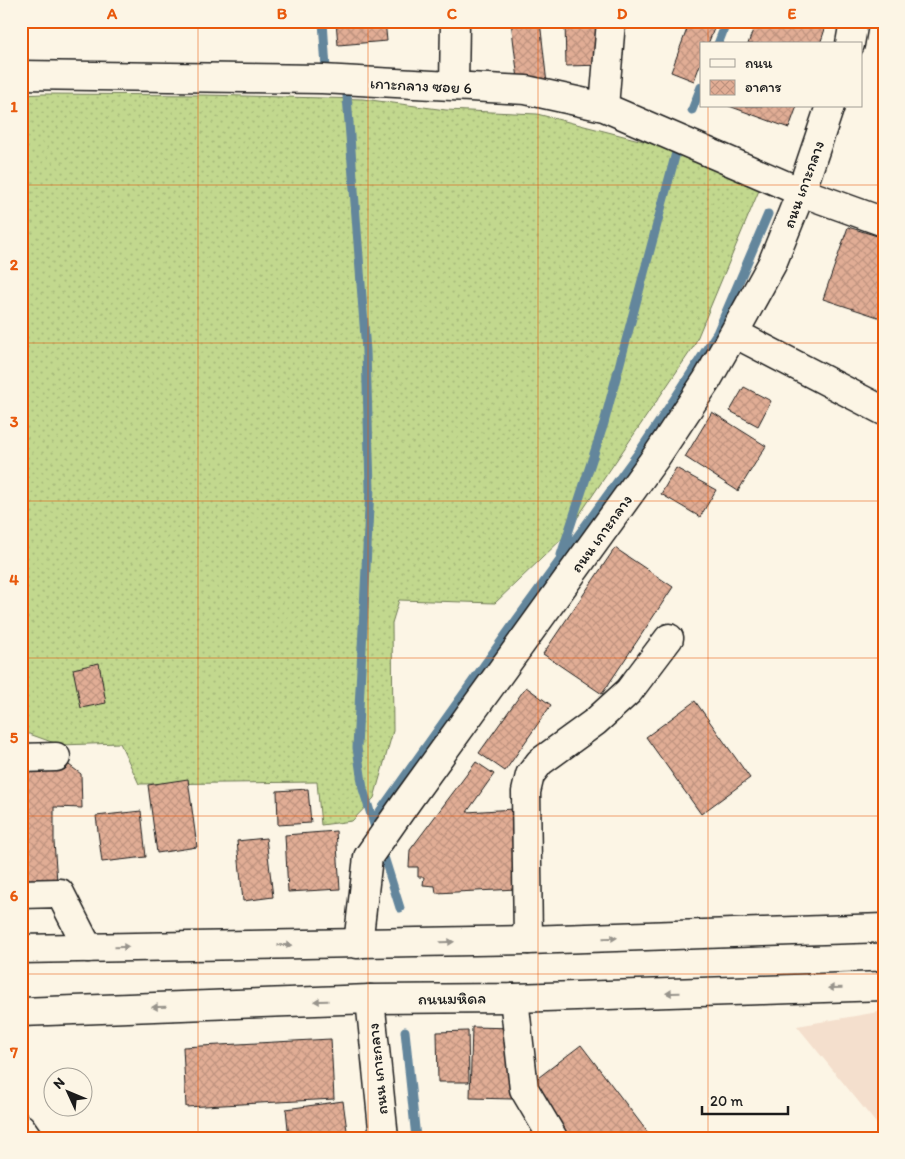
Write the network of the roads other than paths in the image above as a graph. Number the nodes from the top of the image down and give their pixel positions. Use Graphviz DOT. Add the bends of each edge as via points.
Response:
graph roads {
  1 [pos="455,21"];
  2 [pos="611,21"];
  3 [pos="854,21"];
  4 [pos="850,42"];
  5 [pos="21,75"];
  6 [pos="454,86"];
  7 [pos="604,107"];
  8 [pos="829,108"];
  9 [pos="801,192"];
  10 [pos="884,222"];
  11 [pos="734,333"];
  12 [pos="884,412"];
  13 [pos="670,638"];
  14 [pos="56,756"];
  15 [pos="21,758"];
  16 [pos="21,894"];
  17 [pos="884,928"];
  18 [pos="528,940"];
  19 [pos="358,944"];
  20 [pos="88,948"];
  21 [pos="21,949"];
  22 [pos="884,986"];
  23 [pos="514,998"];
  24 [pos="370,999"];
  25 [pos="21,1012"];
  26 [pos="21,1128"];
  27 [pos="28,1138"];
  28 [pos="384,1138"];
  29 [pos="553,1138"];
  1 -- 6 [label="street"];
  2 -- 7 [label="street"];
  3 -- 4 [label="street"];
  5 -- 6 [label="street, เกาะกลาง ซอย 6" via="322,79"];
  6 -- 7 [label="street, เกาะกลาง ซอย 6" via="526,90"];
  7 -- 9 [label="street, เกาะกลาง ซอย 6"];
  8 -- 9 [label="street, ถนน เกาะกลาง"];
  9 -- 10 [label="street, เกาะกลาง ซอย 6"];
  9 -- 11 [label="street, ถนน เกาะกลาง" via="772,264"];
  11 -- 12 [label="street"];
  11 -- 19 [label="street, ถนน เกาะกลาง" via="656,457 368,857"];
  13 -- 18 [label="street" via="629,691 595,722 540,762 530,775 526,792"];
  14 -- 15 [label="street"];
  16 -- 20 [label="street" via="60,893"];
  18 -- 17 [label="street, one-way"];
  19 -- 18 [label="street, one-way"];
  20 -- 19 [label="street, one-way"];
  20 -- 21 [label="street"];
  22 -- 23 [label="street, ถนนมหิดล, one-way"];
  23 -- 24 [label="street, ถนนมหิดล"];
  23 -- 29 [label="street" via="524,1089"];
  24 -- 25 [label="street, ถนนมหิดล, one-way"];
  24 -- 28 [label="street, ถนน เกาะกลาง"];
  26 -- 27 [label="street"];
}
